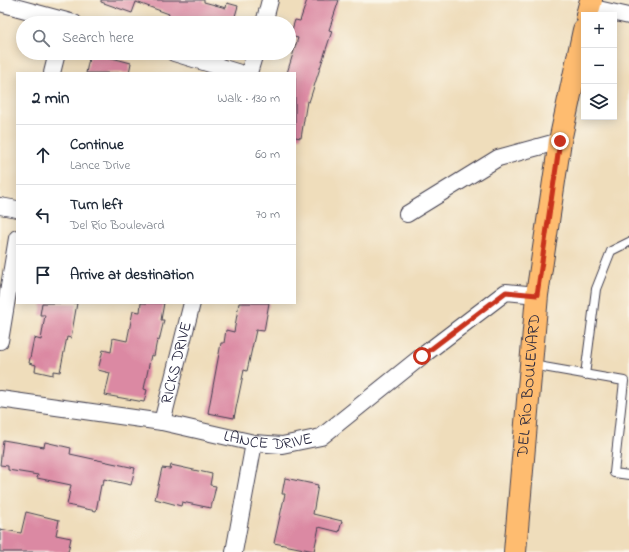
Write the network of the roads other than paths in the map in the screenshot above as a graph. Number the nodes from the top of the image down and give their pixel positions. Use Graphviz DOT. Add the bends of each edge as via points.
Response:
graph roads {
  1 [pos="270,0"];
  2 [pos="0,3"];
  3 [pos="589,7"];
  4 [pos="46,16"];
  5 [pos="266,16"];
  6 [pos="629,16"];
  7 [pos="581,44"];
  8 [pos="55,60"];
  9 [pos="197,60"];
  10 [pos="253,60"];
  11 [pos="52,72"];
  12 [pos="237,72"];
  13 [pos="249,72"];
  14 [pos="560,141"];
  15 [pos="0,206"];
  16 [pos="16,209"];
  17 [pos="407,214"];
  18 [pos="629,242"];
  19 [pos="16,244"];
  20 [pos="537,295"];
  21 [pos="192,304"];
  22 [pos="0,341"];
  23 [pos="531,365"];
  24 [pos="585,375"];
  25 [pos="0,399"];
  26 [pos="162,422"];
  27 [pos="254,443"];
  28 [pos="629,475"];
  29 [pos="234,552"];
  30 [pos="515,552"];
  1 -- 5 [label="street"];
  2 -- 4 [label="street"];
  3 -- 6 [label="street"];
  7 -- 14 [label="main road, DEL RÍO BOULEVARD"];
  8 -- 11 [label="street"];
  9 -- 12 [label="street"];
  10 -- 13 [label="street"];
  14 -- 17 [label="street" via="498,158"];
  14 -- 20 [label="main road, DEL RÍO BOULEVARD"];
  15 -- 16 [label="street"];
  18 -- 24 [label="lane" via="611,251 596,289"];
  19 -- 22 [label="street"];
  20 -- 23 [label="main road, DEL RÍO BOULEVARD"];
  20 -- 27 [label="street, LANCE DRIVE" via="506,292 320,437 282,445"];
  21 -- 26 [label="street, RICKS DRIVE"];
  23 -- 24 [label="lane"];
  23 -- 30 [label="main road, DEL RÍO BOULEVARD"];
  24 -- 28 [label="lane" via="624,381 614,473"];
  25 -- 26 [label="street, LANCE DRIVE"];
  26 -- 27 [label="street, LANCE DRIVE"];
  27 -- 29 [label="street"];
}
